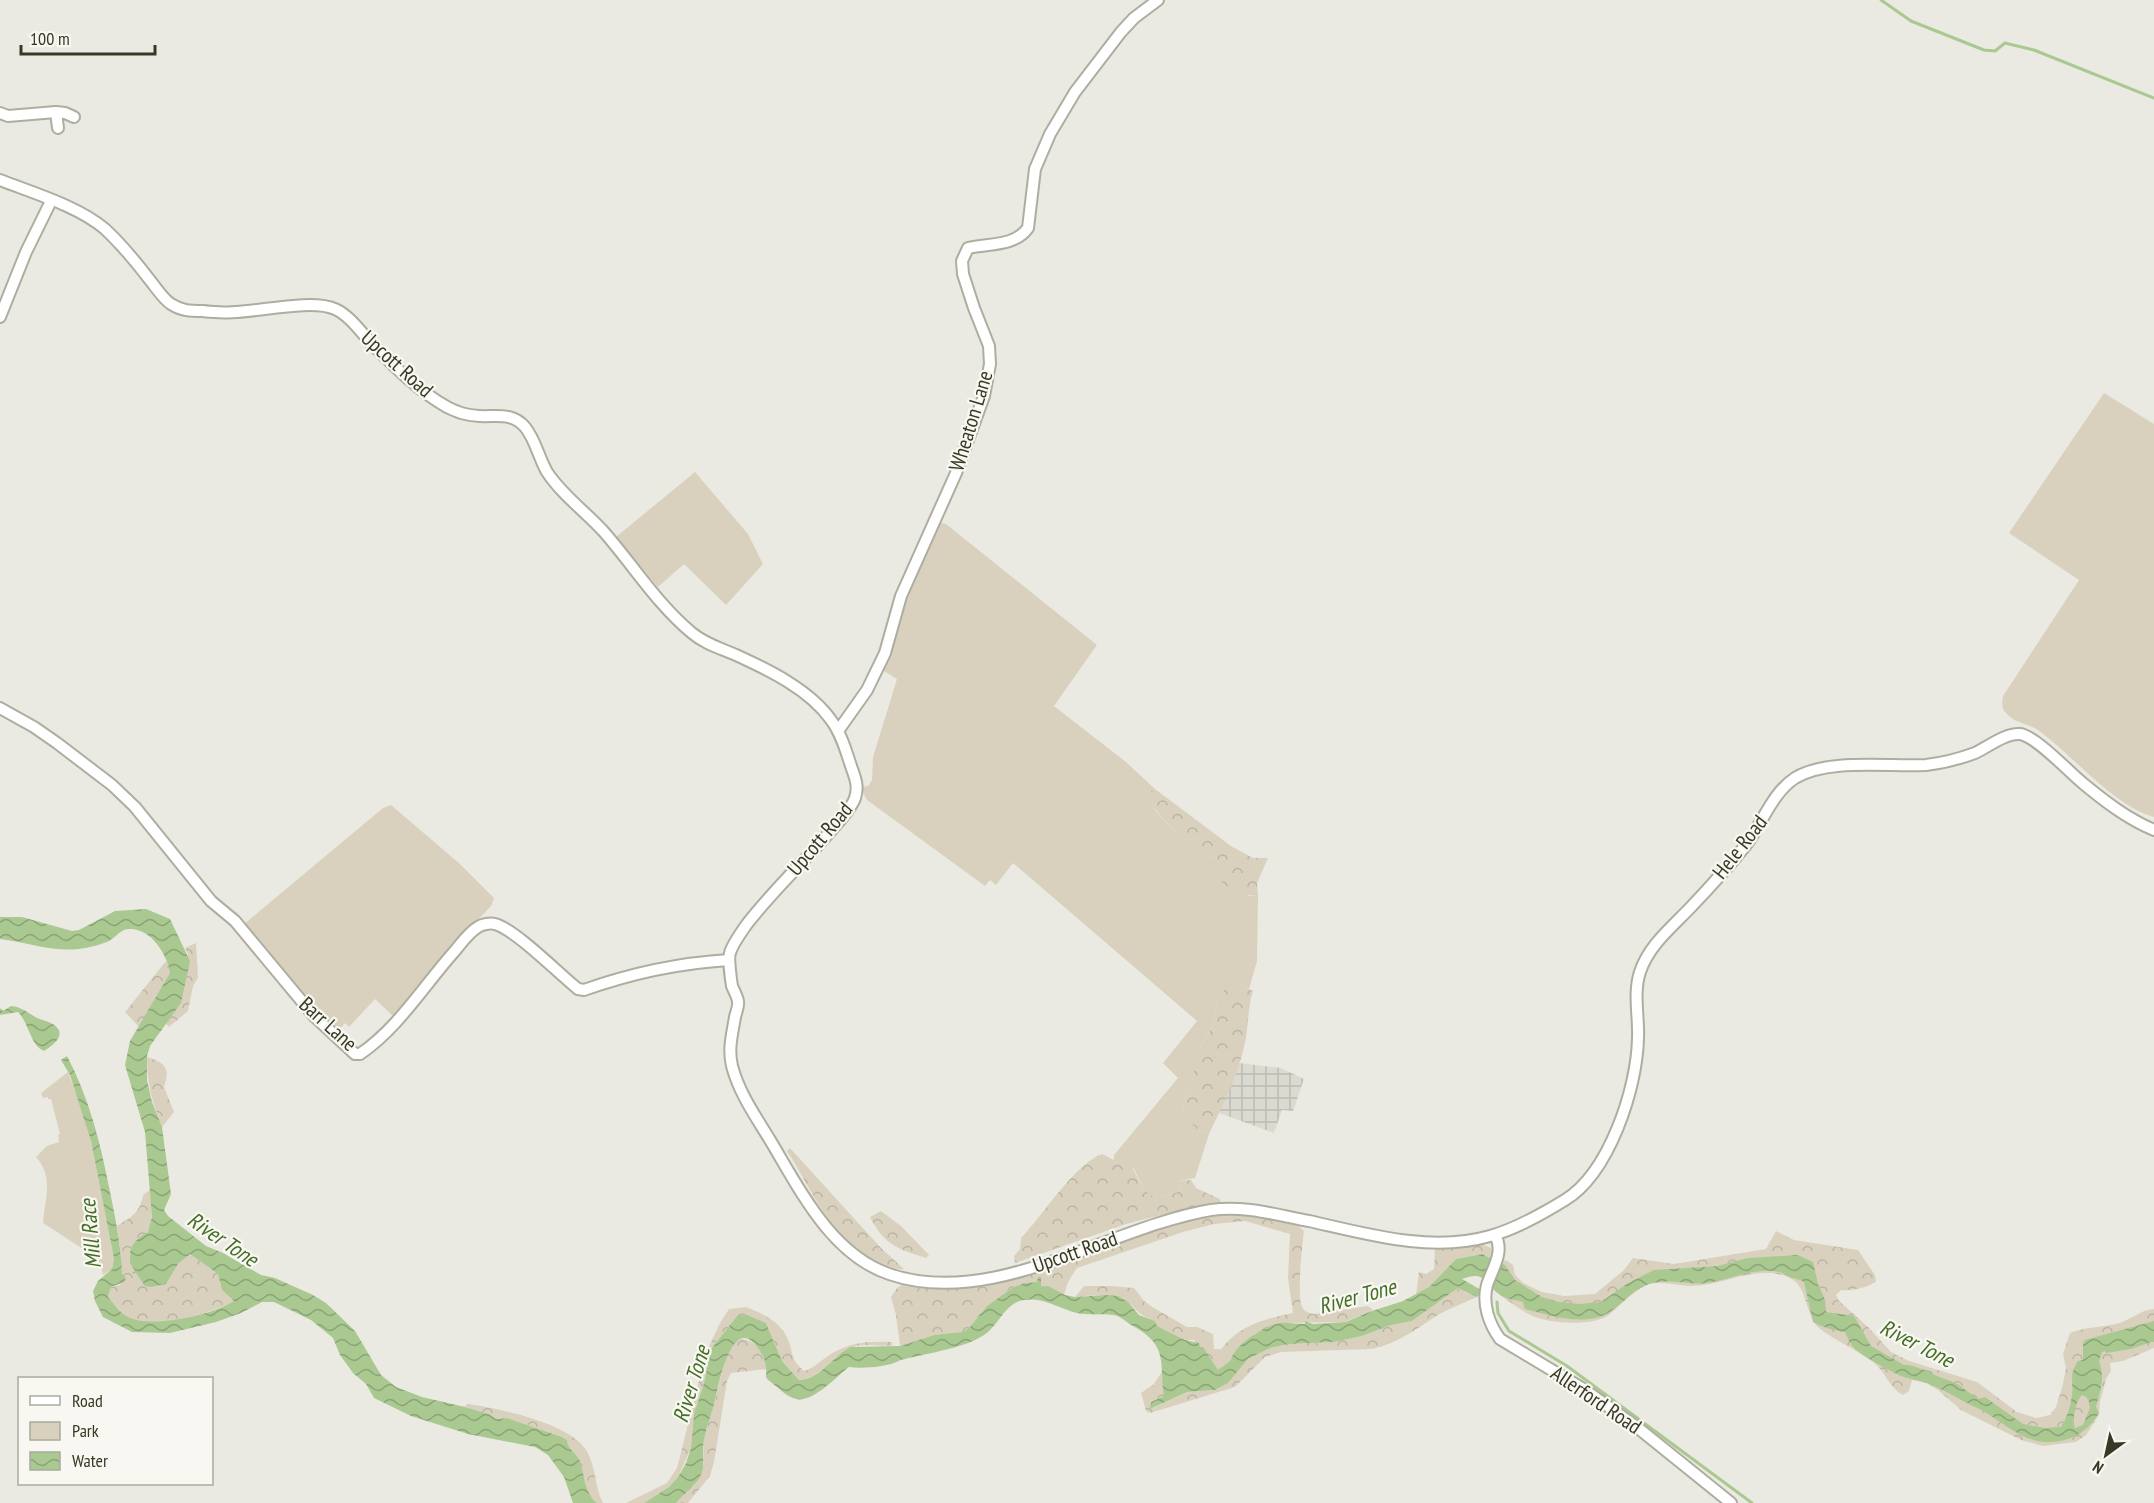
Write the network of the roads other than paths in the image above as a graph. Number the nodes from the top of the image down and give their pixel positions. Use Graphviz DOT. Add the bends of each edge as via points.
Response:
graph roads {
  1 [pos="1158,0"];
  2 [pos="56,112"];
  3 [pos="0,113"];
  4 [pos="74,117"];
  5 [pos="57,128"];
  6 [pos="0,180"];
  7 [pos="51,201"];
  8 [pos="0,317"];
  9 [pos="0,708"];
  10 [pos="838,731"];
  11 [pos="2154,830"];
  12 [pos="729,960"];
  13 [pos="1495,1235"];
  14 [pos="1731,1503"];
  1 -- 10 [label="street, Wheaton Lane" via="1121,32 1075,92 1050,134 1035,169 1025,232 1017,239 968,248 963,256 963,273 988,346 990,364 984,396 956,473 901,596 885,653 867,690"];
  2 -- 3 [label="street" via="8,116"];
  2 -- 4 [label="street"];
  2 -- 5 [label="street"];
  6 -- 7 [label="street, Upcott Road"];
  7 -- 8 [label="street"];
  7 -- 10 [label="street, Upcott Road" via="76,210 107,231 171,305 188,311 232,313 313,305 337,309 415,384 451,409 523,423 553,481 609,537 629,566 684,626 701,640 804,692"];
  9 -- 12 [label="street, Barr Lane" via="57,743 135,807 314,1016 355,1053 360,1054 379,1038 478,926 496,924 511,933 584,990 662,968"];
  10 -- 12 [label="street, Upcott Road" via="856,781 854,804 756,914 733,945"];
  11 -- 13 [label="street, Hele Road" via="2128,818 2101,798 2035,740 2017,734 1944,763 1839,767 1797,777 1783,788 1751,838 1660,938 1640,970 1637,1059 1630,1089 1610,1143 1592,1175 1572,1196"];
  12 -- 13 [label="street, Upcott Road" via="739,1006 730,1050 733,1073 744,1096 823,1223 843,1245 888,1274 934,1284 987,1278 1017,1272 1175,1218 1217,1209 1254,1210 1429,1243"];
  13 -- 14 [label="street, Allerford Road" via="1498,1256 1487,1286 1488,1315 1500,1339 1585,1390"];
}
